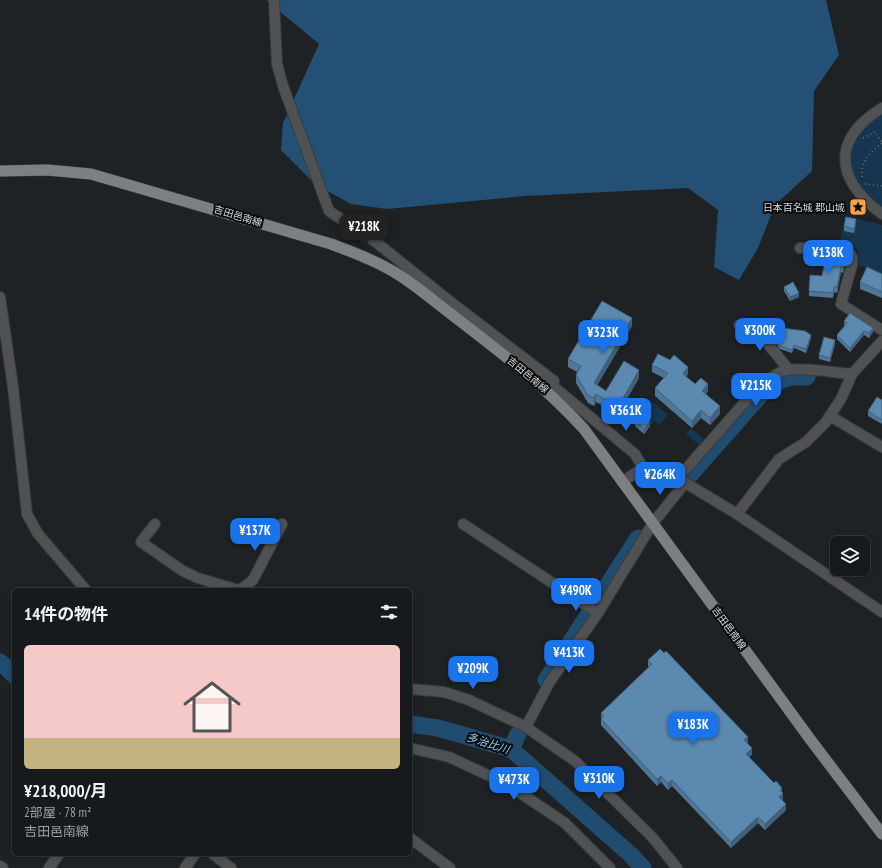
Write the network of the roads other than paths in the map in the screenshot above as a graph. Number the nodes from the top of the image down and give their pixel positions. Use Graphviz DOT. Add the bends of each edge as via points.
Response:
graph roads {
  1 [pos="274,0"];
  2 [pos="882,108"];
  3 [pos="0,171"];
  4 [pos="882,214"];
  5 [pos="800,248"];
  6 [pos="0,298"];
  7 [pos="739,325"];
  8 [pos="882,330"];
  9 [pos="882,341"];
  10 [pos="789,370"];
  11 [pos="852,374"];
  12 [pos="830,416"];
  13 [pos="882,447"];
  14 [pos="643,468"];
  15 [pos="682,481"];
  16 [pos="622,482"];
  17 [pos="737,514"];
  18 [pos="653,523"];
  19 [pos="155,524"];
  20 [pos="282,524"];
  21 [pos="463,524"];
  22 [pos="84,588"];
  23 [pos="232,588"];
  24 [pos="242,588"];
  25 [pos="882,612"];
  26 [pos="598,613"];
  27 [pos="412,688"];
  28 [pos="526,727"];
  29 [pos="412,748"];
  30 [pos="882,834"];
  31 [pos="412,839"];
  32 [pos="58,856"];
  33 [pos="194,856"];
  34 [pos="216,856"];
  35 [pos="0,866"];
  36 [pos="450,867"];
  37 [pos="3,868"];
  38 [pos="49,868"];
  39 [pos="185,868"];
  40 [pos="231,868"];
  41 [pos="460,868"];
  42 [pos="610,868"];
  43 [pos="676,868"];
  1 -- 14 [label="street" via="277,64 329,211 377,243 554,381 553,386 635,454"];
  2 -- 4 [label="street" via="865,118 854,132 846,148 846,170 855,189 867,203"];
  3 -- 16 [label="main road, 吉田邑南線" via="70,171 117,180 331,244 372,260 389,269 523,369 584,429"];
  5 -- 8 [label="street" via="848,251 853,259 841,304"];
  6 -- 22 [label="street" via="27,514 38,534"];
  7 -- 10 [label="street" via="768,344"];
  9 -- 11 [label="street"];
  10 -- 11 [label="street"];
  10 -- 15 [label="street" via="759,386"];
  11 -- 12 [label="street"];
  12 -- 13 [label="street"];
  12 -- 17 [label="street" via="806,442 779,459"];
  14 -- 15 [label="street" via="669,472"];
  14 -- 16 [label="street"];
  15 -- 17 [label="street"];
  15 -- 18 [label="street"];
  16 -- 18 [label="main road, 吉田邑南線"];
  17 -- 25 [label="street"];
  18 -- 26 [label="street"];
  18 -- 30 [label="main road, 吉田邑南線"];
  19 -- 23 [label="street" via="141,542 183,571"];
  20 -- 24 [label="street" via="253,580"];
  21 -- 26 [label="street"];
  26 -- 28 [label="street" via="549,683"];
  27 -- 28 [label="street" via="444,692 469,700"];
  28 -- 43 [label="street" via="575,761 653,838"];
  29 -- 42 [label="street" via="449,757 507,784 565,823"];
  31 -- 36 [label="street"];
  32 -- 38 [label="street"];
  33 -- 39 [label="street"];
  34 -- 40 [label="street"];
  35 -- 37 [label="street"];
  36 -- 41 [label="street"];
}
